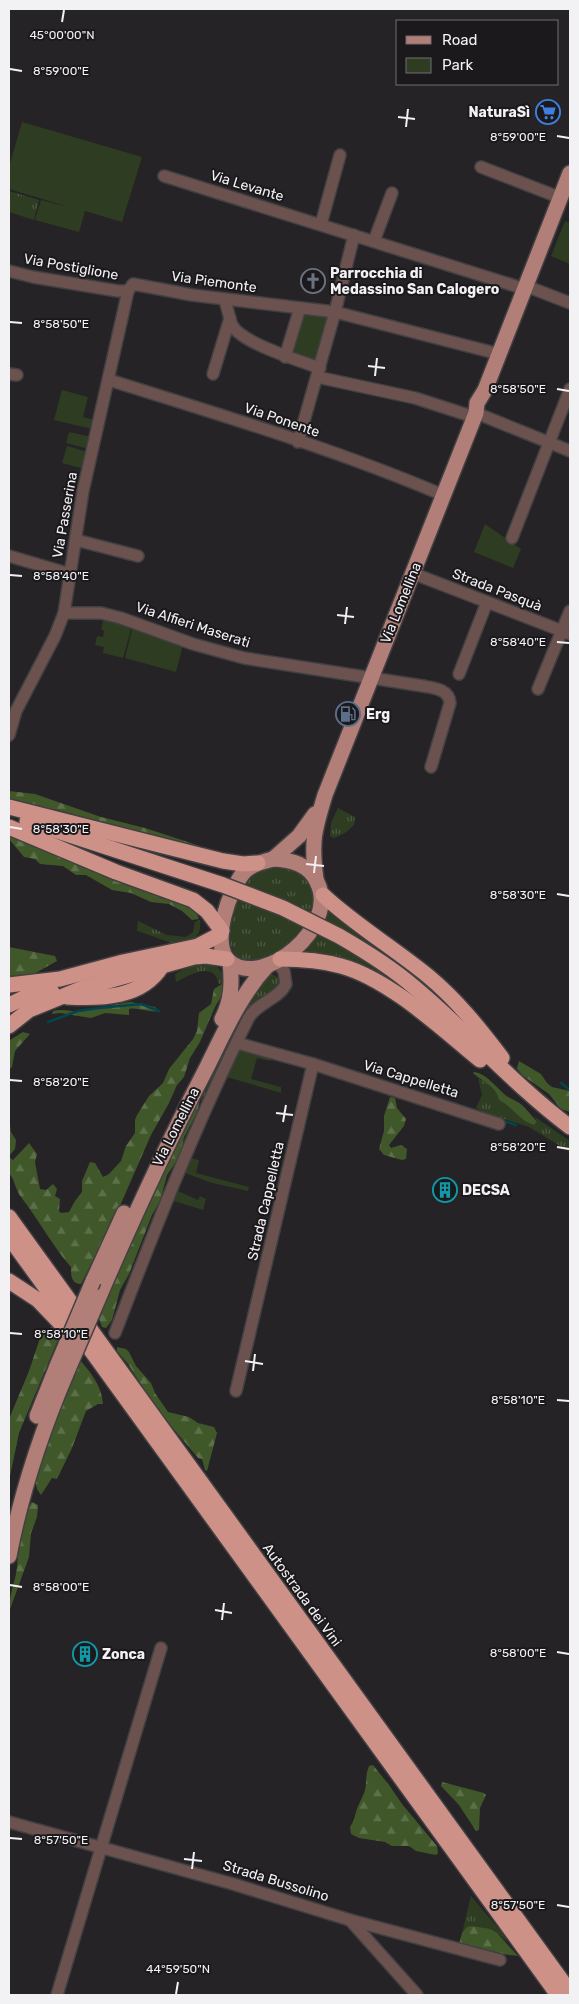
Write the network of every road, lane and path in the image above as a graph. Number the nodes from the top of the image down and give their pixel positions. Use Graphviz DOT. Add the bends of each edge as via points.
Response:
graph roads {
  1 [pos="340,154"];
  2 [pos="481,167"];
  3 [pos="570,173"];
  4 [pos="164,176"];
  5 [pos="392,193"];
  6 [pos="561,198"];
  7 [pos="321,224"];
  8 [pos="354,235"];
  9 [pos="374,241"];
  10 [pos="9,271"];
  11 [pos="525,287"];
  12 [pos="128,290"];
  13 [pos="224,299"];
  14 [pos="570,304"];
  15 [pos="300,308"];
  16 [pos="335,312"];
  17 [pos="230,318"];
  18 [pos="499,354"];
  19 [pos="286,357"];
  20 [pos="319,372"];
  21 [pos="213,374"];
  22 [pos="109,380"];
  23 [pos="570,390"];
  24 [pos="475,414"];
  25 [pos="298,442"];
  26 [pos="549,442"];
  27 [pos="570,451"];
  28 [pos="443,494"];
  29 [pos="512,538"];
  30 [pos="76,540"];
  31 [pos="9,556"];
  32 [pos="138,556"];
  33 [pos="412,573"];
  34 [pos="70,574"];
  35 [pos="487,602"];
  36 [pos="570,611"];
  37 [pos="64,612"];
  38 [pos="566,632"];
  39 [pos="459,674"];
  40 [pos="371,678"];
  41 [pos="538,688"];
  42 [pos="9,735"];
  43 [pos="431,767"];
  44 [pos="325,795"];
  45 [pos="9,807"];
  46 [pos="9,815"];
  47 [pos="9,827"];
  48 [pos="265,861"];
  49 [pos="316,880"];
  50 [pos="323,895"];
  51 [pos="201,905"];
  52 [pos="222,933"];
  53 [pos="183,950"];
  54 [pos="228,961"];
  55 [pos="274,962"];
  56 [pos="162,966"];
  57 [pos="60,979"];
  58 [pos="9,985"];
  59 [pos="83,988"];
  60 [pos="61,996"];
  61 [pos="24,998"];
  62 [pos="9,1004"];
  63 [pos="9,1026"];
  64 [pos="237,1042"];
  65 [pos="313,1064"];
  66 [pos="515,1081"];
  67 [pos="499,1124"];
  68 [pos="570,1127"];
  69 [pos="9,1210"];
  70 [pos="9,1217"];
  71 [pos="9,1237"];
  72 [pos="9,1281"];
  73 [pos="55,1282"];
  74 [pos="115,1333"];
  75 [pos="61,1370"];
  76 [pos="236,1391"];
  77 [pos="120,1392"];
  78 [pos="9,1512"];
  79 [pos="9,1556"];
  80 [pos="162,1648"];
  81 [pos="9,1822"];
  82 [pos="100,1848"];
  83 [pos="350,1920"];
  84 [pos="500,1960"];
  85 [pos="570,1992"];
  86 [pos="414,1993"];
  87 [pos="57,1995"];
  88 [pos="558,1995"];
  1 -- 7 [label="street"];
  2 -- 6 [label="street"];
  3 -- 6 [label="main road, Via Lomellina"];
  4 -- 7 [label="street, Via Levante"];
  5 -- 9 [label="street"];
  6 -- 11 [label="main road, Via Lomellina"];
  7 -- 8 [label="street, Via Levante"];
  8 -- 9 [label="street, Via Levante"];
  8 -- 16 [label="street"];
  9 -- 11 [label="street, Via Levante"];
  10 -- 12 [label="street, Via Postiglione" via="118,292"];
  11 -- 14 [label="street, Via Levante"];
  11 -- 18 [label="main road, Via Lomellina"];
  12 -- 13 [label="street, Via Piemonte" via="133,284"];
  12 -- 22 [label="street, Via Passerina"];
  13 -- 15 [label="street, Via Piemonte"];
  13 -- 17 [label="street"];
  15 -- 16 [label="street, Via Piemonte"];
  15 -- 19 [label="street"];
  16 -- 18 [label="street"];
  16 -- 20 [label="street"];
  17 -- 19 [label="street" via="232,326 239,332"];
  17 -- 21 [label="street"];
  18 -- 24 [label="main road, Via Lomellina"];
  19 -- 20 [label="street"];
  20 -- 24 [label="street"];
  20 -- 25 [label="street"];
  22 -- 25 [label="street, Via Ponente"];
  22 -- 30 [label="street, Via Passerina" via="83,491"];
  23 -- 26 [label="street"];
  24 -- 26 [label="street"];
  24 -- 28 [label="main road, Via Lomellina"];
  25 -- 28 [label="street, Via Ponente"];
  26 -- 27 [label="street"];
  26 -- 29 [label="street"];
  28 -- 33 [label="main road, Via Lomellina"];
  30 -- 32 [label="street"];
  30 -- 34 [label="street, Via Passerina"];
  31 -- 34 [label="street"];
  33 -- 35 [label="street, Strada Pasquà"];
  33 -- 40 [label="main road, Via Lomellina"];
  34 -- 37 [label="street, Via Passerina"];
  35 -- 38 [label="street, Strada Pasquà"];
  35 -- 39 [label="street"];
  36 -- 38 [label="street"];
  37 -- 40 [label="street, Via Alfieri Maserati" via="101,613 121,618 244,658"];
  37 -- 42 [label="street, Via Passerina" via="16,711"];
  38 -- 41 [label="street"];
  40 -- 43 [label="street, Via Alfieri Maserati" via="423,686 448,694 450,703"];
  40 -- 44 [label="main road, Via Lomellina"];
  44 -- 48 [label="main road" via="299,836"];
  44 -- 49 [label="main road" via="314,829"];
  45 -- 48 [label="highway" via="214,859 243,864"];
  46 -- 66 [label="highway, bridge" via="284,908 339,936 379,960 413,986"];
  47 -- 51 [label="highway"];
  48 -- 49 [label="main road" via="298,864 311,872"];
  48 -- 52 [label="main road" via="244,872 235,886 227,905"];
  49 -- 50 [label="main road"];
  50 -- 55 [label="main road" via="321,910 312,930 299,945"];
  50 -- 66 [label="highway" via="430,977 484,1034"];
  51 -- 52 [label="highway"];
  51 -- 53 [label="highway" via="206,918 204,932 200,940"];
  52 -- 53 [label="highway" via="206,944"];
  52 -- 54 [label="main road" via="222,945"];
  53 -- 57 [label="highway"];
  54 -- 55 [label="main road" via="246,969"];
  54 -- 56 [label="highway" via="206,956"];
  54 -- 75 [label="main road, Via Lomellina, bridge" via="232,986 224,1015 130,1198 93,1281"];
  55 -- 64 [label="street" via="286,975 284,987 251,1013"];
  55 -- 66 [label="highway" via="308,959 355,971 406,1001 502,1078"];
  55 -- 75 [label="main road, Via Lomellina, bridge" via="243,995 138,1205 99,1297"];
  56 -- 59 [label="highway"];
  56 -- 60 [label="highway" via="156,977 141,988 128,992 98,998"];
  57 -- 58 [label="highway"];
  57 -- 61 [label="highway"];
  59 -- 60 [label="highway"];
  59 -- 61 [label="highway"];
  60 -- 63 [label="highway" via="29,1010"];
  61 -- 62 [label="highway"];
  64 -- 65 [label="street"];
  64 -- 74 [label="street" via="180,1164"];
  65 -- 67 [label="street, Via Cappelletta"];
  65 -- 76 [label="street, Strada Cappelletta"];
  66 -- 68 [label="highway"];
  69 -- 73 [label="highway"];
  70 -- 73 [label="highway, Autostrada dei Vini"];
  71 -- 77 [label="highway, Autostrada dei Vini"];
  72 -- 77 [label="highway" via="38,1300"];
  73 -- 85 [label="highway, Autostrada dei Vini"];
  75 -- 78 [label="main road" via="37,1417"];
  75 -- 79 [label="main road" via="28,1475"];
  77 -- 88 [label="highway, Autostrada dei Vini"];
  80 -- 82 [label="street"];
  81 -- 82 [label="street, Strada Bussolino"];
  82 -- 83 [label="street, Strada Bussolino"];
  82 -- 87 [label="street"];
  83 -- 84 [label="street, Strada Bussolino"];
  83 -- 86 [label="street"];
}
